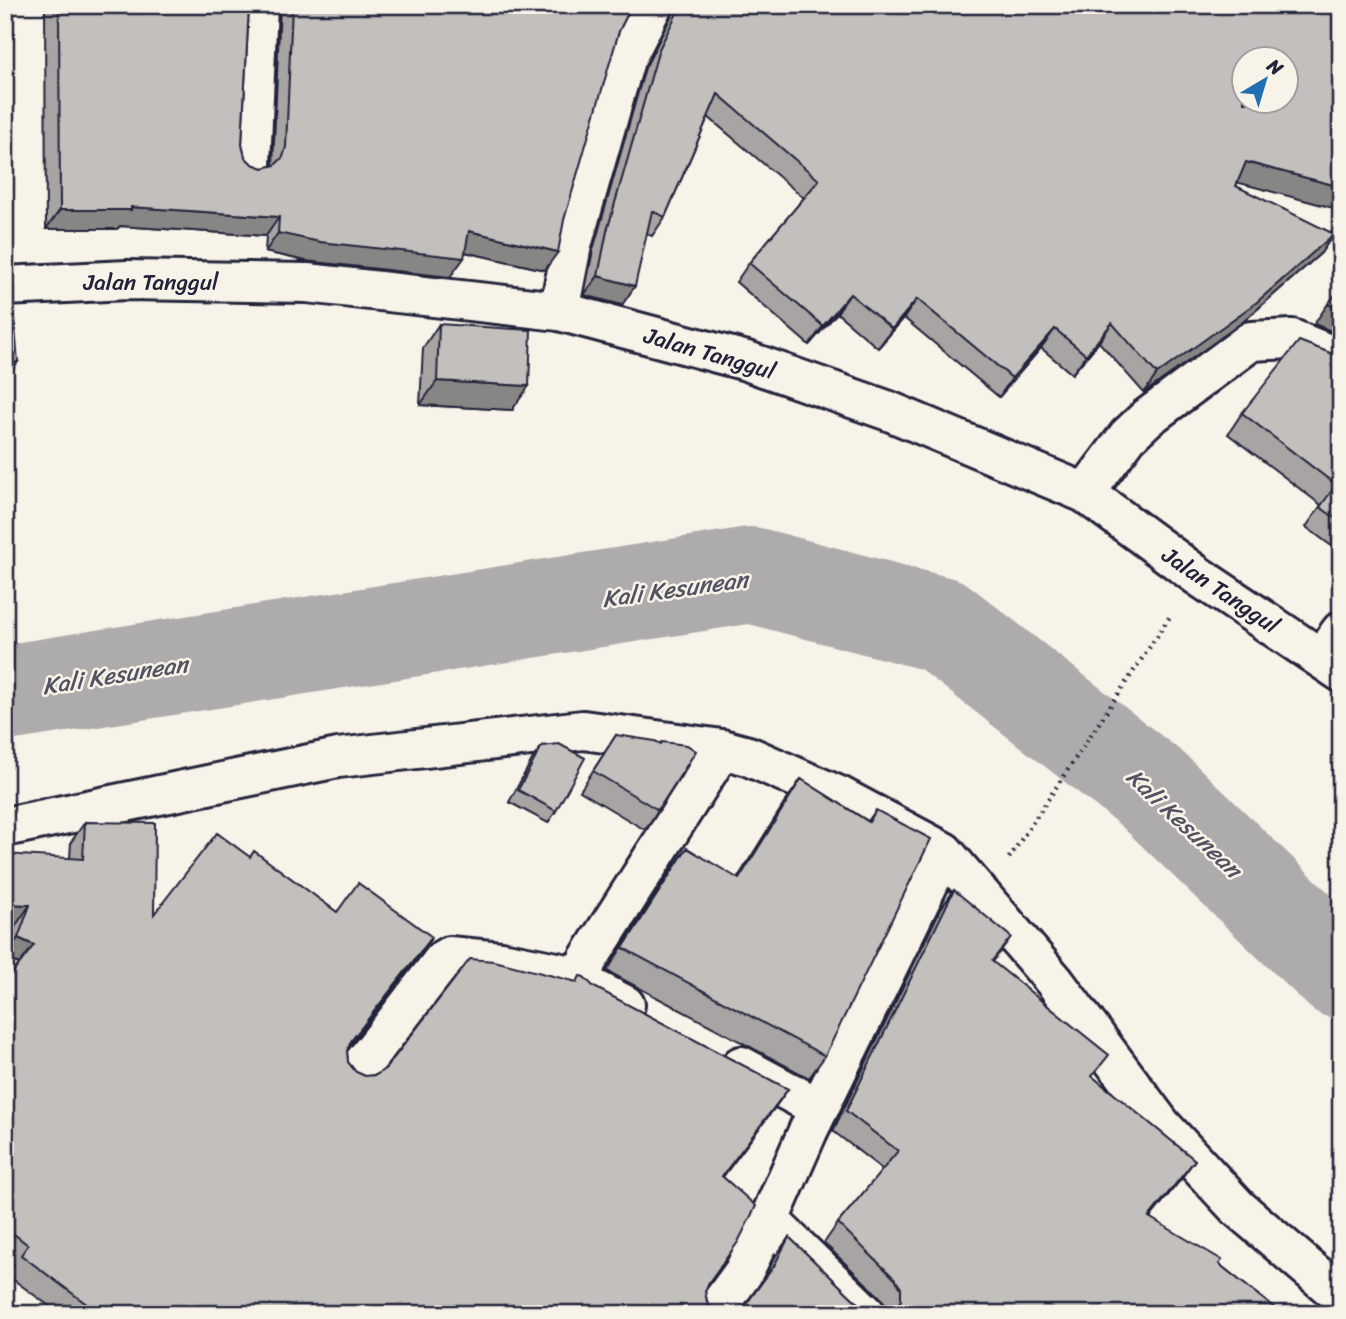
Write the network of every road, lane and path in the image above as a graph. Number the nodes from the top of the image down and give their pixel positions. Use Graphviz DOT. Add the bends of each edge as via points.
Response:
graph roads {
  1 [pos="258,5"];
  2 [pos="653,5"];
  3 [pos="251,165"];
  4 [pos="5,286"];
  5 [pos="559,311"];
  6 [pos="1341,359"];
  7 [pos="1084,493"];
  8 [pos="1179,604"];
  9 [pos="1334,653"];
  10 [pos="722,749"];
  11 [pos="5,827"];
  12 [pos="944,852"];
  13 [pos="1010,858"];
  14 [pos="582,977"];
  15 [pos="651,1018"];
  16 [pos="711,1050"];
  17 [pos="355,1074"];
  18 [pos="819,1108"];
  19 [pos="769,1220"];
  20 [pos="1341,1296"];
  21 [pos="713,1314"];
  22 [pos="866,1314"];
  1 -- 3 [label="street"];
  2 -- 5 [label="street" via="625,60 572,245"];
  4 -- 5 [label="street, Jalan Tanggul" via="127,280 307,284"];
  5 -- 7 [label="street, Jalan Tanggul" via="747,361 889,411"];
  6 -- 7 [label="street" via="1292,340 1251,341 1147,418"];
  7 -- 9 [label="street, Jalan Tanggul" via="1198,576"];
  8 -- 13 [label="path"];
  10 -- 11 [label="street" via="583,730 338,758"];
  10 -- 12 [label="street" via="841,797"];
  10 -- 14 [label="street" via="587,961"];
  12 -- 18 [label="street"];
  12 -- 20 [label="street" via="1055,982 1162,1126 1238,1208"];
  14 -- 15 [label="street" via="590,987"];
  14 -- 17 [label="street" via="449,956"];
  16 -- 18 [label="street"];
  18 -- 19 [label="street"];
  19 -- 21 [label="street" via="743,1273"];
  19 -- 22 [label="street"];
}
